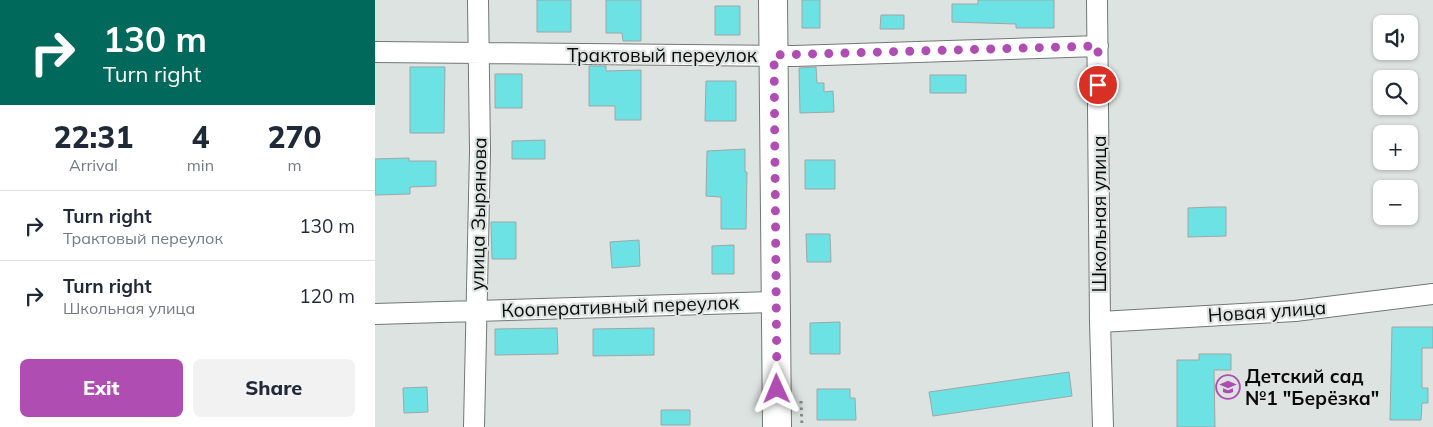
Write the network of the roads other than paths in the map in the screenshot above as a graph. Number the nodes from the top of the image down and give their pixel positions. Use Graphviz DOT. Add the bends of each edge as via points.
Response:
graph roads {
  1 [pos="478,0"];
  2 [pos="773,0"];
  3 [pos="1097,0"];
  4 [pos="1098,46"];
  5 [pos="375,52"];
  6 [pos="479,54"];
  7 [pos="774,55"];
  8 [pos="1433,294"];
  9 [pos="776,302"];
  10 [pos="476,310"];
  11 [pos="375,314"];
  12 [pos="1099,322"];
  13 [pos="474,427"];
  14 [pos="777,427"];
  15 [pos="1103,427"];
  1 -- 6 [label="street, улица Зырянова"];
  2 -- 7 [label="main road"];
  3 -- 4 [label="street, Школьная улица"];
  4 -- 7 [label="street, Трактовый переулок"];
  4 -- 12 [label="street, Школьная улица"];
  5 -- 6 [label="street, Трактовый переулок"];
  6 -- 7 [label="street, Трактовый переулок"];
  6 -- 10 [label="street, улица Зырянова"];
  7 -- 9 [label="main road"];
  8 -- 12 [label="street, Новая улица" via="1295,311"];
  9 -- 10 [label="street, Кооперативный переулок"];
  9 -- 14 [label="main road"];
  10 -- 11 [label="street, Кооперативный переулок"];
  10 -- 13 [label="street, улица Зырянова"];
  12 -- 15 [label="street, Школьная улица"];
}
